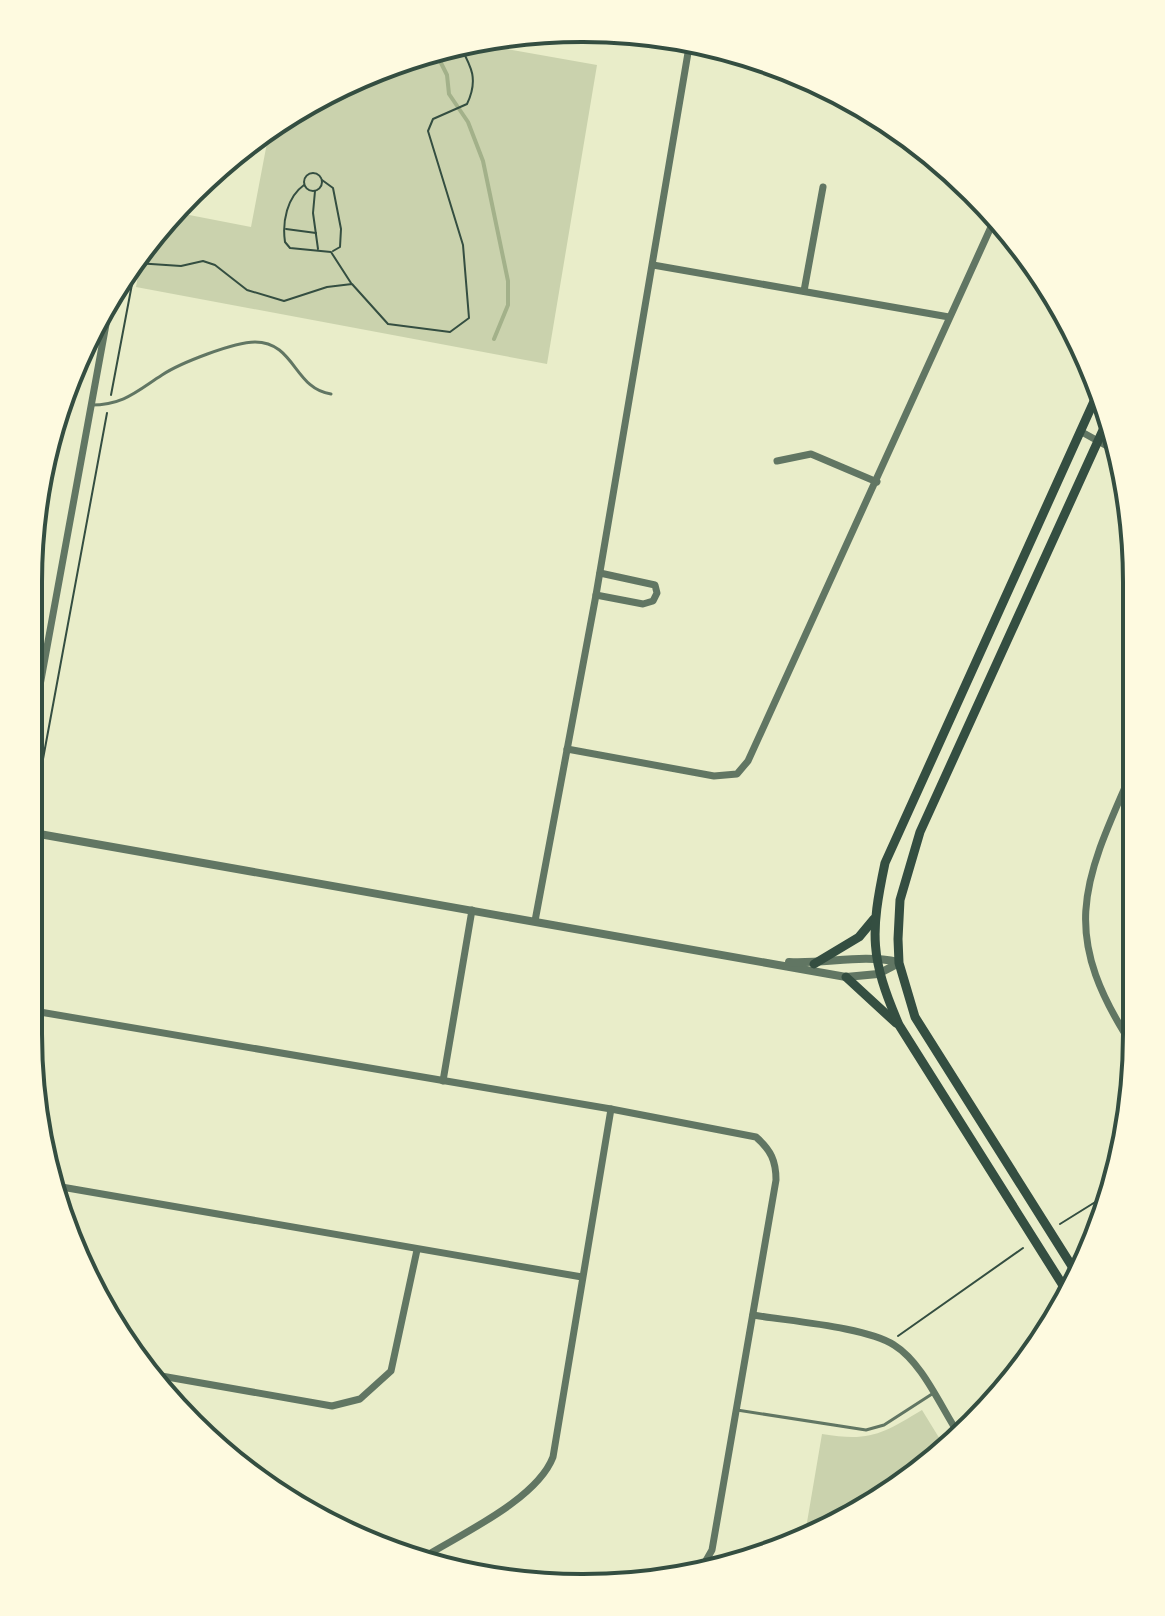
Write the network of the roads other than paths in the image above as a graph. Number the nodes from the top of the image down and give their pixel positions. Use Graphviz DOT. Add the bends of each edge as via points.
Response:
graph roads {
  1 [pos="688,52"];
  2 [pos="823,187"];
  3 [pos="990,228"];
  4 [pos="653,265"];
  5 [pos="804,291"];
  6 [pos="949,317"];
  7 [pos="105,329"];
  8 [pos="331,394"];
  9 [pos="1092,404"];
  10 [pos="91,405"];
  11 [pos="1080,431"];
  12 [pos="1102,432"];
  13 [pos="1098,440"];
  14 [pos="1105,444"];
  15 [pos="777,461"];
  16 [pos="877,482"];
  17 [pos="600,573"];
  18 [pos="596,595"];
  19 [pos="42,674"];
  20 [pos="567,749"];
  21 [pos="1123,792"];
  22 [pos="42,834"];
  23 [pos="472,910"];
  24 [pos="874,919"];
  25 [pos="535,921"];
  26 [pos="875,957"];
  27 [pos="756,961"];
  28 [pos="899,963"];
  29 [pos="814,964"];
  30 [pos="878,974"];
  31 [pos="846,977"];
  32 [pos="42,1012"];
  33 [pos="899,1025"];
  34 [pos="1123,1032"];
  35 [pos="443,1081"];
  36 [pos="611,1109"];
  37 [pos="65,1188"];
  38 [pos="417,1250"];
  39 [pos="1071,1265"];
  40 [pos="582,1277"];
  41 [pos="1062,1283"];
  42 [pos="753,1315"];
  43 [pos="165,1377"];
  44 [pos="932,1394"];
  45 [pos="737,1410"];
  46 [pos="954,1426"];
  47 [pos="432,1552"];
  48 [pos="706,1560"];
  1 -- 4 [label="street"];
  2 -- 5 [label="street"];
  3 -- 6 [label="street"];
  4 -- 5 [label="street"];
  4 -- 17 [label="street"];
  5 -- 6 [label="street"];
  6 -- 16 [label="street"];
  7 -- 10 [label="street"];
  8 -- 10 [label="lane" via="304,383 282,349 258,342 180,366 129,399"];
  9 -- 11 [label="main road"];
  10 -- 19 [label="street"];
  11 -- 13 [label="street"];
  11 -- 24 [label="main road" via="885,863"];
  12 -- 13 [label="main road"];
  13 -- 14 [label="street"];
  13 -- 28 [label="main road" via="920,832 900,900"];
  15 -- 16 [label="street" via="811,454"];
  16 -- 20 [label="street" via="748,761 737,774 714,776"];
  17 -- 18 [label="street"];
  17 -- 18 [label="street" via="646,581 657,593 643,604"];
  18 -- 20 [label="street"];
  20 -- 25 [label="street"];
  21 -- 34 [label="street" via="1094,857 1085,901 1088,954"];
  22 -- 23 [label="street"];
  23 -- 25 [label="street"];
  23 -- 35 [label="street"];
  24 -- 26 [label="main road"];
  24 -- 29 [label="main road" via="859,937"];
  25 -- 27 [label="street"];
  26 -- 28 [label="street"];
  26 -- 29 [label="street"];
  26 -- 30 [label="main road"];
  27 -- 29 [label="street"];
  27 -- 31 [label="street"];
  28 -- 30 [label="street"];
  28 -- 39 [label="main road" via="915,1017"];
  30 -- 31 [label="street"];
  30 -- 33 [label="main road"];
  31 -- 33 [label="main road"];
  32 -- 35 [label="street"];
  33 -- 41 [label="main road"];
  35 -- 36 [label="street"];
  36 -- 40 [label="street"];
  36 -- 42 [label="street" via="756,1137 769,1148 776,1180"];
  37 -- 38 [label="street"];
  38 -- 40 [label="street"];
  38 -- 43 [label="street" via="391,1371 360,1399 332,1406"];
  40 -- 47 [label="street" via="547,1473 529,1491"];
  42 -- 44 [label="street" via="867,1334 893,1344 910,1359"];
  42 -- 45 [label="street"];
  44 -- 45 [label="lane" via="884,1425 866,1430"];
  44 -- 46 [label="street"];
  45 -- 48 [label="street"];
}
